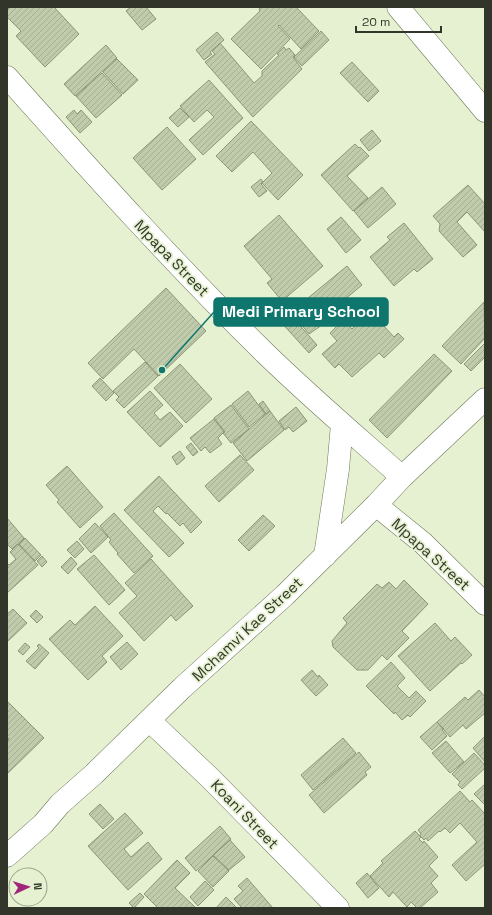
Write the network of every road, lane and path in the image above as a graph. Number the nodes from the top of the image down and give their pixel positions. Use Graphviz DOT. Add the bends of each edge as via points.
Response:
graph roads {
  1 [pos="398,7"];
  2 [pos="7,77"];
  3 [pos="17,98"];
  4 [pos="485,111"];
  5 [pos="485,399"];
  6 [pos="342,424"];
  7 [pos="402,477"];
  8 [pos="376,505"];
  9 [pos="325,556"];
  10 [pos="485,604"];
  11 [pos="150,721"];
  12 [pos="7,856"];
  13 [pos="338,908"];
  1 -- 4 [label="street"];
  2 -- 3 [label="street, Mpapa Street"];
  3 -- 6 [label="street, Mpapa Street" via="226,314"];
  5 -- 7 [label="street, Mchamvi Kae Street"];
  6 -- 7 [label="street, Mpapa Street"];
  6 -- 9 [label="street"];
  7 -- 8 [label="street, Mchamvi Kae Street"];
  8 -- 9 [label="street, Mchamvi Kae Street"];
  8 -- 10 [label="street, Mpapa Street" via="422,543"];
  9 -- 11 [label="street, Mchamvi Kae Street" via="182,688"];
  11 -- 12 [label="street, Mchamvi Kae Street"];
  11 -- 13 [label="street, Koani Street"];
}
